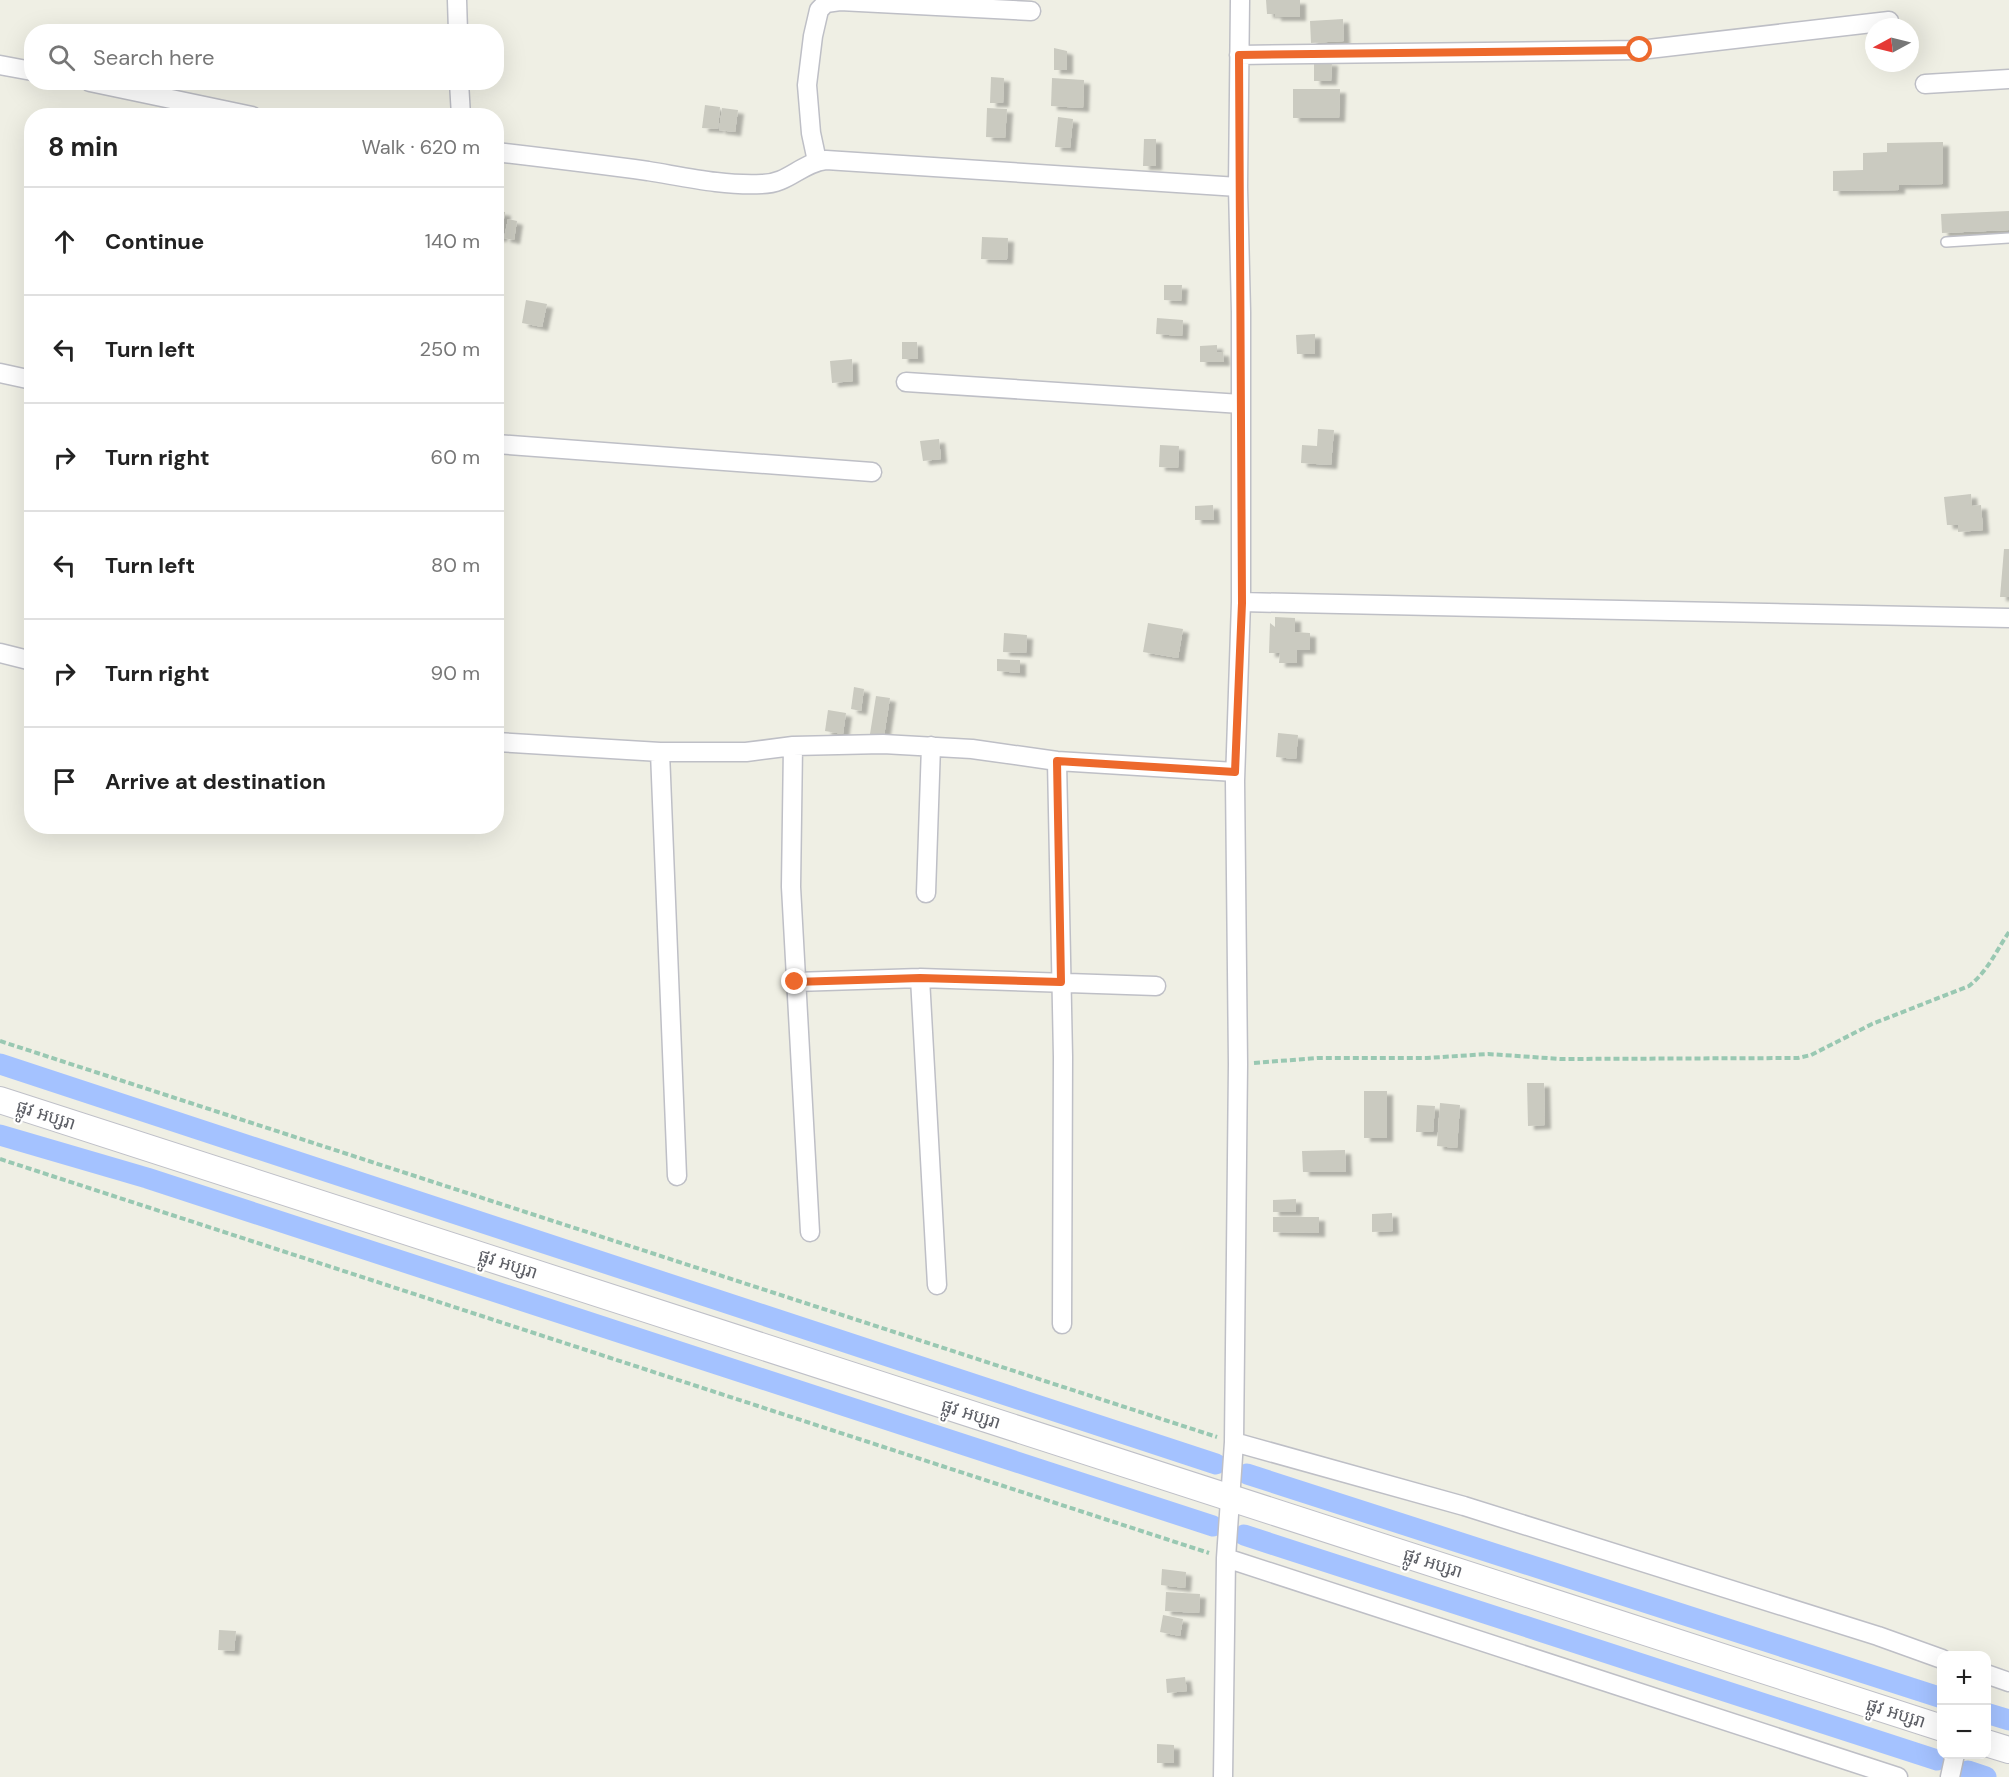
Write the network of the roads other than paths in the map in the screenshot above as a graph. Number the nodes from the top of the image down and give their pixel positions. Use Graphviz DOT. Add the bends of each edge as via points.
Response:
graph roads {
  1 [pos="457,0"];
  2 [pos="1240,0"];
  3 [pos="1031,11"];
  4 [pos="458,24"];
  5 [pos="1865,24"];
  6 [pos="1239,55"];
  7 [pos="0,65"];
  8 [pos="24,70"];
  9 [pos="2009,79"];
  10 [pos="1925,84"];
  11 [pos="128,90"];
  12 [pos="459,90"];
  13 [pos="214,108"];
  14 [pos="461,108"];
  15 [pos="504,153"];
  16 [pos="817,162"];
  17 [pos="1238,187"];
  18 [pos="2009,238"];
  19 [pos="1946,242"];
  20 [pos="0,374"];
  21 [pos="24,378"];
  22 [pos="906,382"];
  23 [pos="1241,404"];
  24 [pos="504,445"];
  25 [pos="872,472"];
  26 [pos="1242,603"];
  27 [pos="2009,618"];
  28 [pos="0,653"];
  29 [pos="24,660"];
  30 [pos="504,742"];
  31 [pos="793,746"];
  32 [pos="931,746"];
  33 [pos="660,752"];
  34 [pos="1057,761"];
  35 [pos="1235,772"];
  36 [pos="926,893"];
  37 [pos="920,978"];
  38 [pos="795,982"];
  39 [pos="1061,982"];
  40 [pos="1156,986"];
  41 [pos="0,1100"];
  42 [pos="677,1176"];
  43 [pos="810,1232"];
  44 [pos="937,1285"];
  45 [pos="1062,1324"];
  46 [pos="1234,1442"];
  47 [pos="1231,1498"];
  48 [pos="1226,1558"];
  49 [pos="1937,1658"];
  50 [pos="1991,1676"];
  51 [pos="2009,1682"];
  52 [pos="1937,1727"];
  53 [pos="1991,1745"];
  54 [pos="2009,1750"];
  55 [pos="1954,1759"];
  56 [pos="1223,1777"];
  57 [pos="1898,1777"];
  58 [pos="1950,1777"];
  1 -- 4 [label="street"];
  2 -- 6 [label="street"];
  3 -- 16 [label="street" via="826,3 814,23 807,85"];
  5 -- 6 [label="street" via="1640,50"];
  6 -- 17 [label="street"];
  7 -- 8 [label="street"];
  9 -- 10 [label="street"];
  11 -- 13 [label="street"];
  12 -- 14 [label="street"];
  15 -- 16 [label="street" via="726,183 782,181"];
  16 -- 17 [label="street"];
  17 -- 23 [label="street"];
  18 -- 19 [label="lane"];
  20 -- 21 [label="street"];
  22 -- 23 [label="street"];
  23 -- 26 [label="street"];
  24 -- 25 [label="street"];
  26 -- 27 [label="street"];
  26 -- 35 [label="street"];
  28 -- 29 [label="street"];
  30 -- 33 [label="street"];
  31 -- 32 [label="street"];
  31 -- 33 [label="street" via="746,752"];
  31 -- 38 [label="street" via="790,832"];
  32 -- 34 [label="street"];
  32 -- 36 [label="street"];
  33 -- 42 [label="street"];
  34 -- 35 [label="street"];
  34 -- 39 [label="street"];
  35 -- 46 [label="street" via="1238,1064"];
  37 -- 38 [label="street"];
  37 -- 39 [label="street"];
  37 -- 44 [label="street"];
  38 -- 43 [label="street"];
  39 -- 40 [label="street"];
  39 -- 45 [label="street"];
  41 -- 47 [label="street, ផ្លូវ អប្សរា"];
  46 -- 47 [label="street"];
  46 -- 49 [label="street" via="1464,1506"];
  47 -- 48 [label="street"];
  47 -- 52 [label="street, ផ្លូវ អប្សរា"];
  48 -- 56 [label="street"];
  48 -- 57 [label="street"];
  50 -- 51 [label="street"];
  53 -- 54 [label="street"];
  55 -- 58 [label="street"];
}
